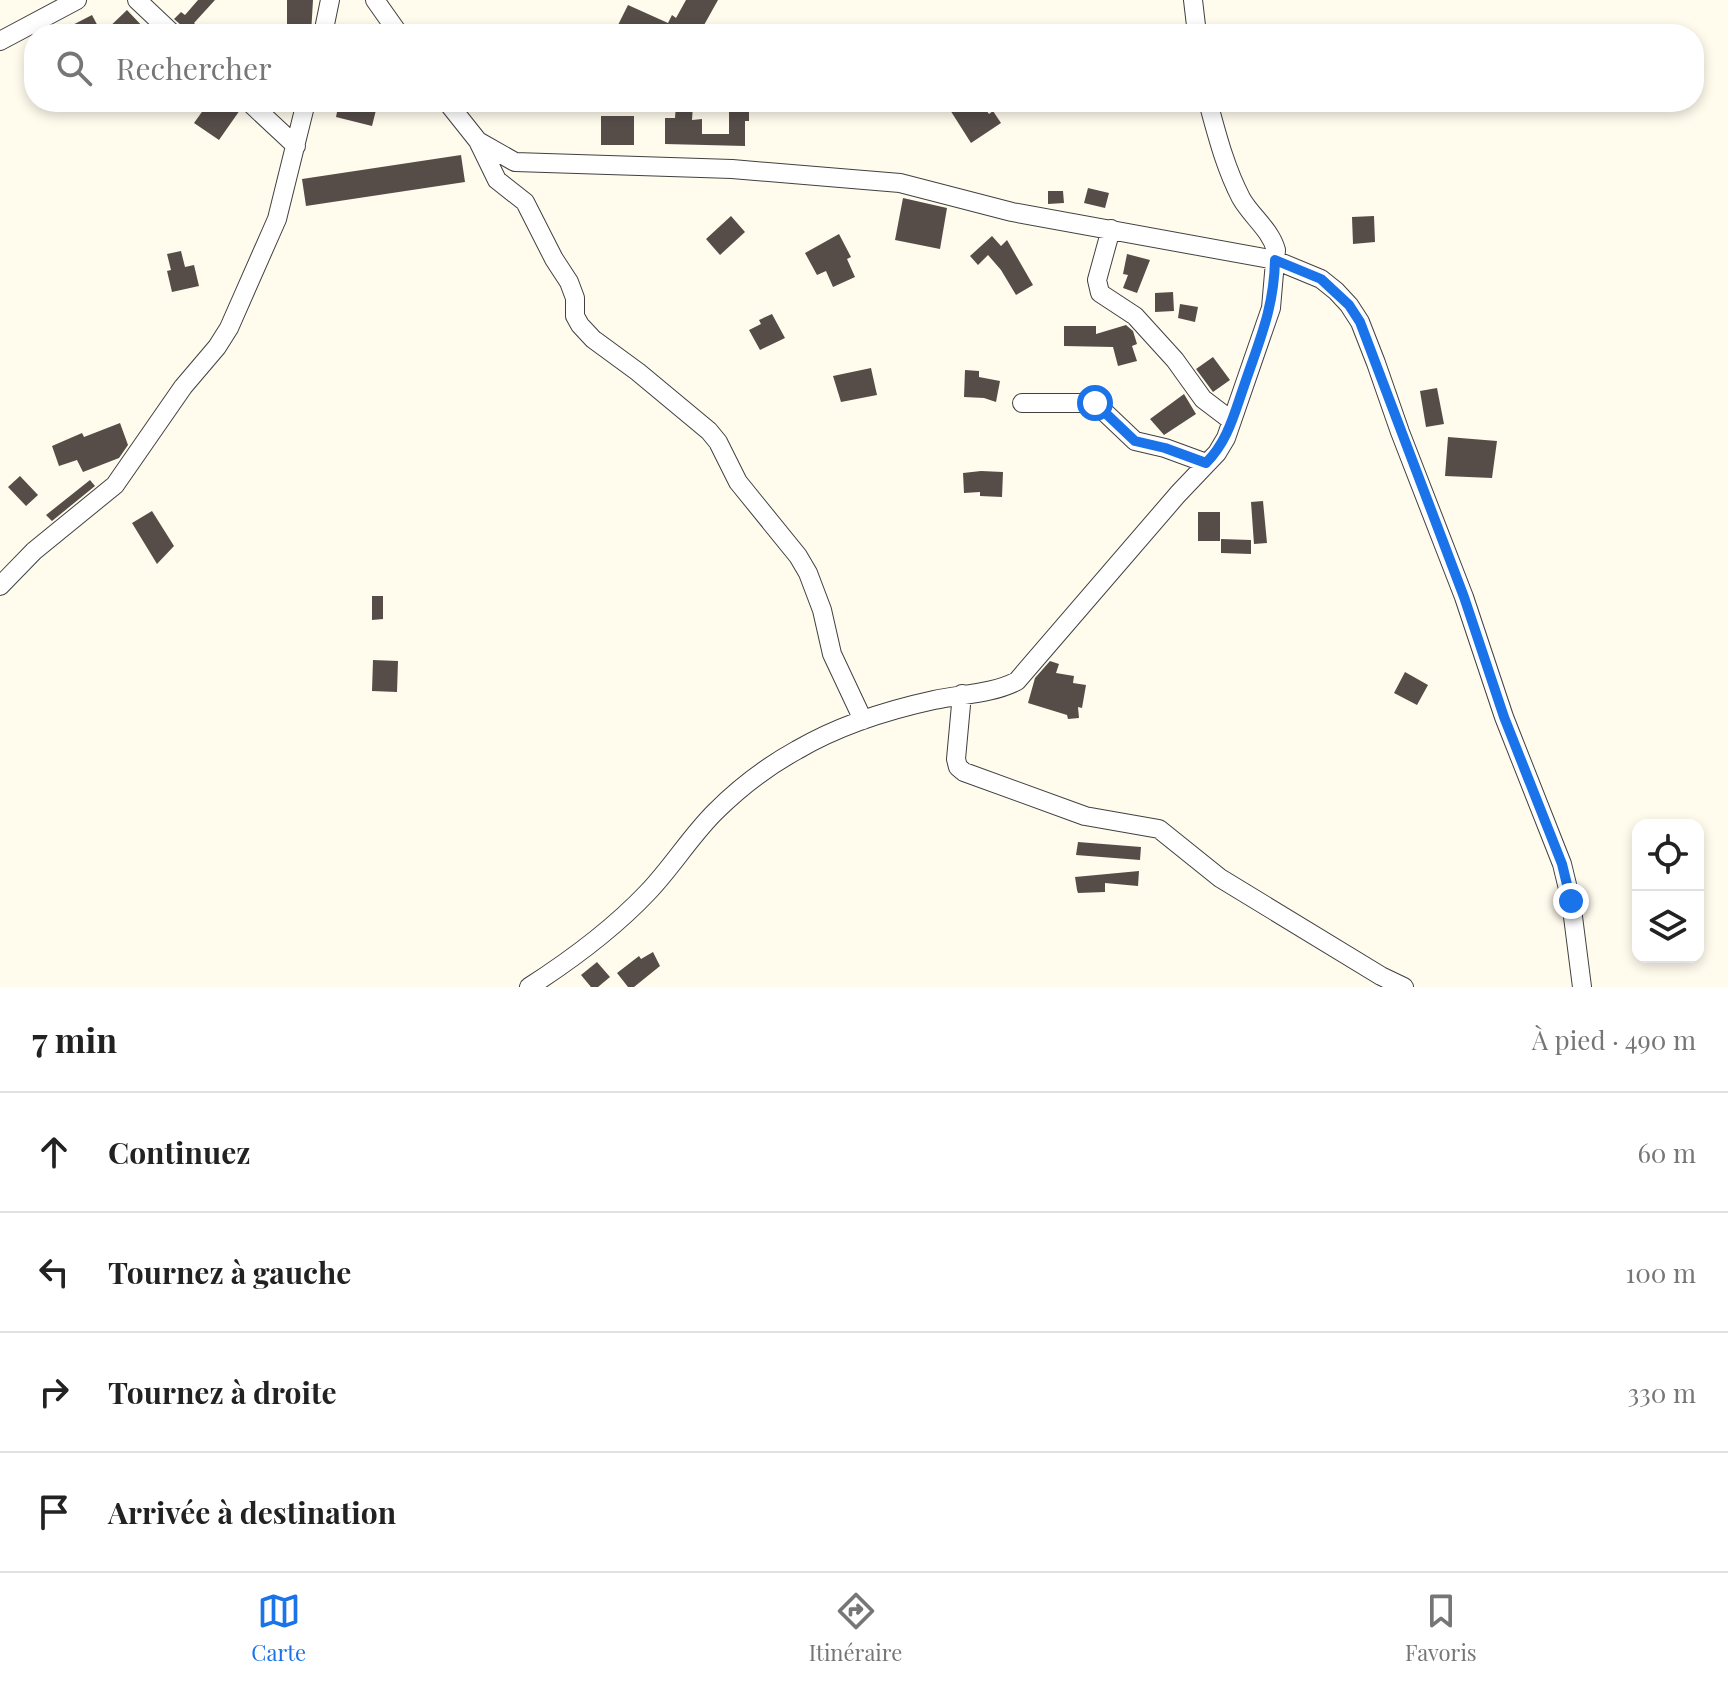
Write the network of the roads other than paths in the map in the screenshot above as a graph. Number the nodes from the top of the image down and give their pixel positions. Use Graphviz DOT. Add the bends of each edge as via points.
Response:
graph roads {
  1 [pos="77,0"];
  2 [pos="137,0"];
  3 [pos="330,0"];
  4 [pos="375,0"];
  5 [pos="1193,0"];
  6 [pos="32,24"];
  7 [pos="162,24"];
  8 [pos="325,24"];
  9 [pos="392,24"];
  10 [pos="1196,24"];
  11 [pos="24,28"];
  12 [pos="0,41"];
  13 [pos="260,112"];
  14 [pos="304,112"];
  15 [pos="455,112"];
  16 [pos="1211,112"];
  17 [pos="478,141"];
  18 [pos="296,146"];
  19 [pos="515,162"];
  20 [pos="489,167"];
  21 [pos="1111,229"];
  22 [pos="1275,260"];
  23 [pos="1022,403"];
  24 [pos="1232,421"];
  25 [pos="1206,463"];
  26 [pos="0,586"];
  27 [pos="962,694"];
  28 [pos="863,720"];
  29 [pos="529,987"];
  30 [pos="1404,987"];
  31 [pos="1582,987"];
  1 -- 6 [label="street"];
  2 -- 7 [label="street"];
  3 -- 8 [label="street"];
  4 -- 9 [label="street"];
  5 -- 10 [label="street"];
  11 -- 12 [label="street"];
  13 -- 18 [label="street"];
  14 -- 18 [label="street"];
  15 -- 17 [label="street"];
  16 -- 22 [label="street" via="1224,162 1242,201 1273,240"];
  17 -- 19 [label="street"];
  17 -- 20 [label="street"];
  18 -- 26 [label="street" via="277,219 217,347 191,375 115,485"];
  19 -- 20 [label="street"];
  19 -- 21 [label="street" via="732,169 900,183 1012,212"];
  20 -- 28 [label="street" via="525,202 569,282 580,325 709,431 738,482 798,556 822,610 832,654"];
  21 -- 22 [label="street"];
  21 -- 24 [label="street" via="1097,280 1100,293 1135,316 1203,399"];
  22 -- 24 [label="street" via="1271,308"];
  22 -- 31 [label="street" via="1321,279 1360,322 1562,864"];
  23 -- 25 [label="street" via="1095,403 1135,441"];
  24 -- 25 [label="street"];
  25 -- 27 [label="street" via="1017,681 1000,690"];
  27 -- 28 [label="street"];
  27 -- 30 [label="street" via="956,759 964,772 1085,816 1159,829 1220,878"];
  28 -- 29 [label="street" via="798,749 754,780 715,812 627,913"];
}
